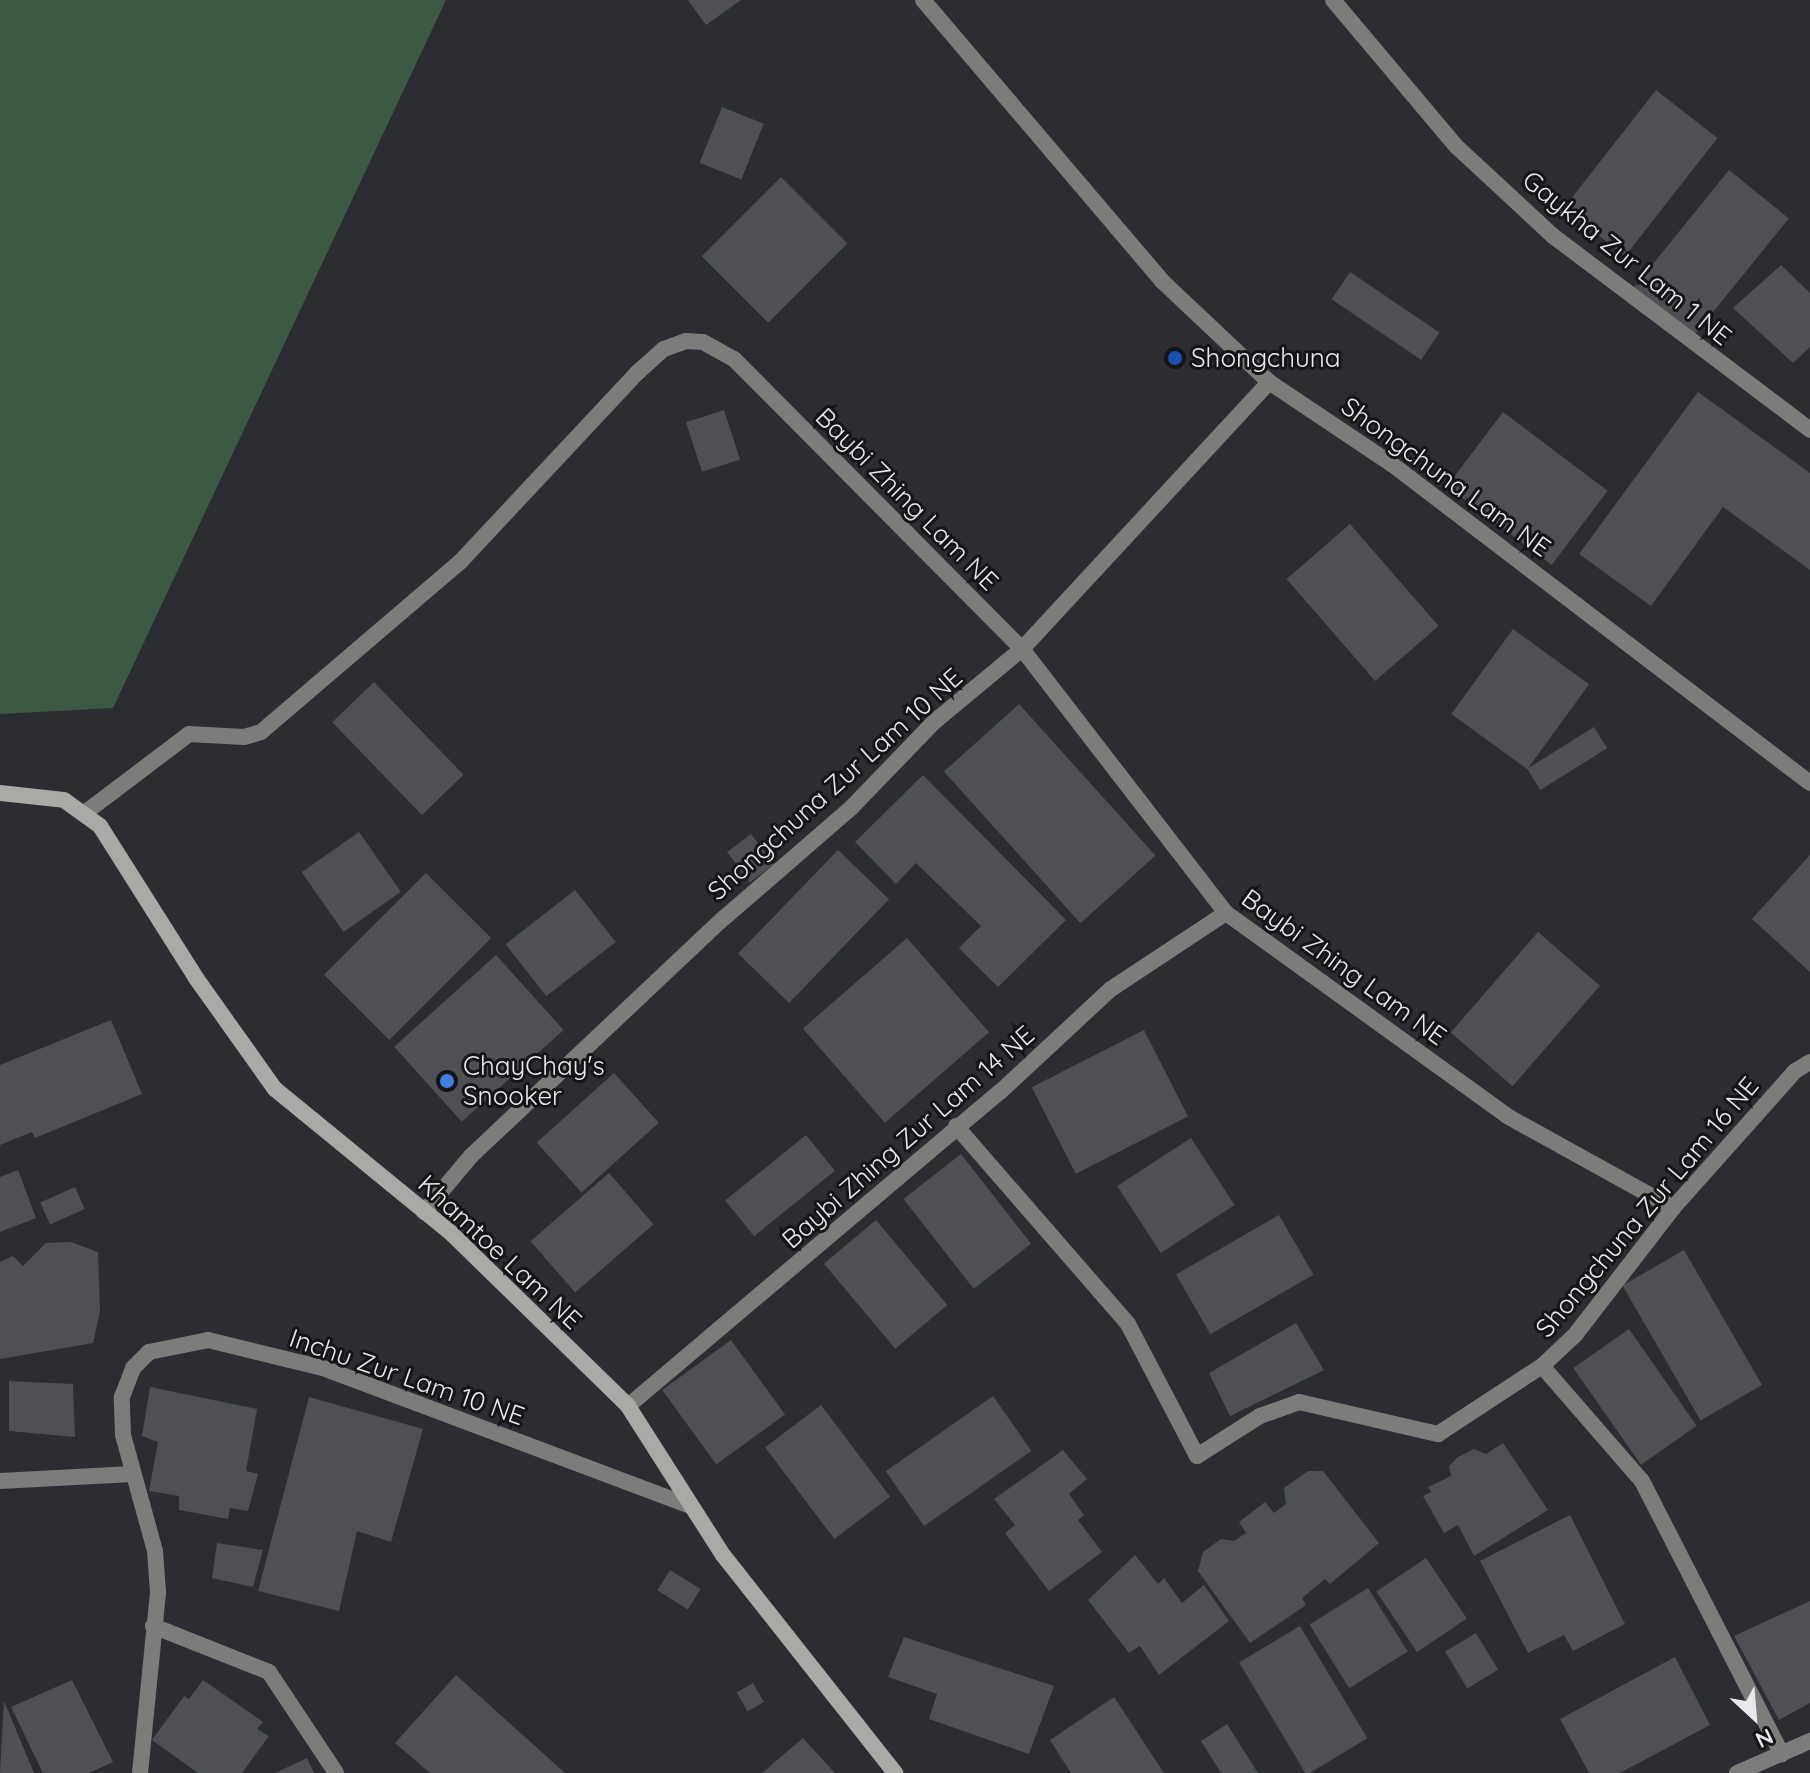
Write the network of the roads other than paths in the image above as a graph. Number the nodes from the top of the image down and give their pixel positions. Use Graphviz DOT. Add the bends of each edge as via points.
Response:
graph roads {
  1 [pos="923,0"];
  2 [pos="1333,0"];
  3 [pos="1269,382"];
  4 [pos="1810,430"];
  5 [pos="1022,649"];
  6 [pos="1810,783"];
  7 [pos="0,793"];
  8 [pos="86,812"];
  9 [pos="1226,913"];
  10 [pos="1810,1062"];
  11 [pos="956,1126"];
  12 [pos="1673,1208"];
  13 [pos="424,1212"];
  14 [pos="1542,1366"];
  15 [pos="628,1406"];
  16 [pos="132,1474"];
  17 [pos="0,1481"];
  18 [pos="692,1507"];
  19 [pos="153,1626"];
  20 [pos="1810,1741"];
  21 [pos="1782,1754"];
  22 [pos="140,1773"];
  23 [pos="336,1773"];
  24 [pos="895,1773"];
  25 [pos="1737,1773"];
  1 -- 3 [label="street, Shongchuna Lam NE" via="1162,281"];
  2 -- 4 [label="street, Gaykha Zur Lam 1 NE" via="1457,147 1553,236"];
  3 -- 5 [label="street, Shongchuna Zur Lam 10 NE"];
  3 -- 6 [label="street, Shongchuna Lam NE" via="1393,465"];
  5 -- 8 [label="street, Baybi Zhing Lam NE" via="734,359 703,342 686,341 664,349 637,373 461,561 261,732 244,737 189,734"];
  5 -- 9 [label="street, Baybi Zhing Lam NE"];
  5 -- 13 [label="street, Shongchuna Zur Lam 10 NE" via="934,722 851,808 724,918 471,1156"];
  7 -- 8 [label="main road" via="64,800"];
  8 -- 13 [label="main road, Khamtoe Lam NE" via="275,1089"];
  9 -- 11 [label="street, Baybi Zhing Zur Lam 14 NE" via="1111,989"];
  9 -- 12 [label="street, Baybi Zhing Lam NE" via="1507,1116"];
  10 -- 12 [label="street, Shongchuna Zur Lam 16 NE" via="1795,1071"];
  11 -- 14 [label="street, Shongchuna Zur Lam 16 NE" via="1128,1324 1197,1456 1260,1416 1299,1402 1438,1434"];
  11 -- 15 [label="street, Baybi Zhing Zur Lam 14 NE"];
  12 -- 14 [label="street, Shongchuna Zur Lam 16 NE" via="1575,1335"];
  13 -- 15 [label="main road, Khamtoe Lam NE"];
  14 -- 21 [label="street" via="1642,1481"];
  15 -- 18 [label="main road, Khamtoe Lam NE"];
  16 -- 17 [label="street"];
  16 -- 18 [label="street, Inchu Zur Lam 10 NE" via="122,1397 133,1368 149,1352 208,1340 323,1368"];
  16 -- 19 [label="street, Inchu Zur Lam 10 NE" via="155,1551 158,1592"];
  18 -- 24 [label="main road, Khamtoe Lam NE" via="723,1555"];
  19 -- 22 [label="street, Inchu Zur Lam 10 NE"];
  19 -- 23 [label="street" via="269,1672"];
  20 -- 21 [label="street"];
  21 -- 25 [label="street"];
}
